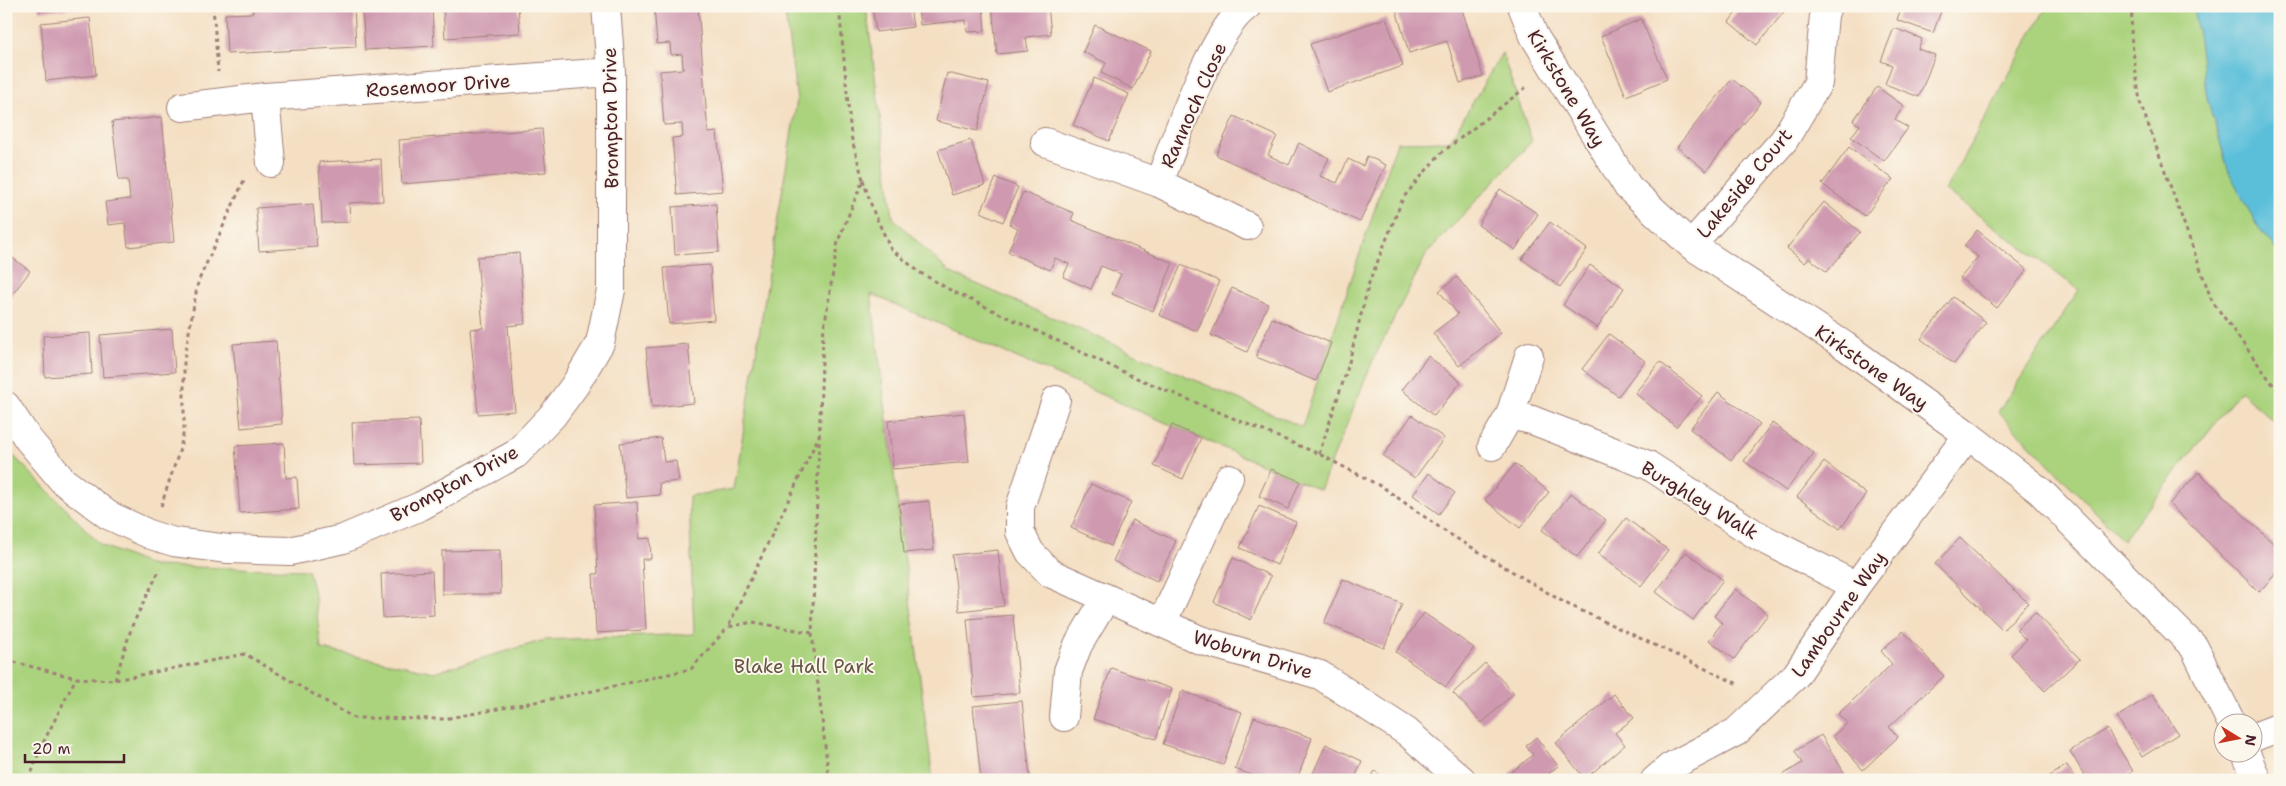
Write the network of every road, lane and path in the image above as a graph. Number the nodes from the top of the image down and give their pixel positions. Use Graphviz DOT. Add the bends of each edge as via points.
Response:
graph roads {
  1 [pos="213,6"];
  2 [pos="606,6"];
  3 [pos="839,6"];
  4 [pos="1247,6"];
  5 [pos="1522,6"];
  6 [pos="1827,6"];
  7 [pos="2132,6"];
  8 [pos="1553,66"];
  9 [pos="611,72"];
  10 [pos="265,97"];
  11 [pos="221,102"];
  12 [pos="182,107"];
  13 [pos="1045,142"];
  14 [pos="271,163"];
  15 [pos="863,180"];
  16 [pos="1160,183"];
  17 [pos="1247,226"];
  18 [pos="1691,245"];
  19 [pos="1529,356"];
  20 [pos="2280,394"];
  21 [pos="1056,400"];
  22 [pos="6,406"];
  23 [pos="1510,415"];
  24 [pos="820,434"];
  25 [pos="1968,436"];
  26 [pos="1492,446"];
  27 [pos="1318,454"];
  28 [pos="1229,478"];
  29 [pos="163,538"];
  30 [pos="1856,586"];
  31 [pos="1106,598"];
  32 [pos="1162,623"];
  33 [pos="728,627"];
  34 [pos="812,633"];
  35 [pos="6,660"];
  36 [pos="76,678"];
  37 [pos="115,680"];
  38 [pos="1770,700"];
  39 [pos="2227,714"];
  40 [pos="1064,718"];
  41 [pos="2280,727"];
  42 [pos="2264,733"];
  43 [pos="2251,764"];
  44 [pos="6,774"];
  45 [pos="18,780"];
  46 [pos="29,780"];
  47 [pos="829,780"];
  48 [pos="1462,780"];
  49 [pos="1655,780"];
  50 [pos="2258,780"];
  1 -- 11 [label="path"];
  2 -- 9 [label="street, Brompton Drive"];
  3 -- 15 [label="path" via="851,136"];
  4 -- 16 [label="street, Rannoch Close" via="1218,43 1187,108"];
  5 -- 8 [label="street, Kirkstone Way" via="1534,36"];
  6 -- 18 [label="street, Lakeside Court" via="1818,83 1784,140"];
  7 -- 20 [label="path" via="2131,36 2140,102 2212,301"];
  8 -- 18 [label="street, Kirkstone Way" via="1628,187"];
  8 -- 27 [label="path" via="1440,154 1403,198 1369,283 1347,370"];
  9 -- 10 [label="street, Rosemoor Drive"];
  9 -- 29 [label="street, Brompton Drive" via="611,290 600,343 553,415 516,454 421,506 342,539 290,551 228,549"];
  10 -- 11 [label="street, Rosemoor Drive"];
  10 -- 14 [label="street"];
  11 -- 12 [label="street, Rosemoor Drive"];
  13 -- 16 [label="street"];
  14 -- 29 [label="path" via="247,174 198,282 184,360 184,430"];
  15 -- 24 [label="path" via="838,241 823,335"];
  15 -- 27 [label="path" via="891,249 919,272 952,291 1132,376"];
  16 -- 17 [label="street"];
  18 -- 25 [label="street, Kirkstone Way" via="1845,346"];
  19 -- 23 [label="street"];
  21 -- 31 [label="street, Woburn Drive" via="1020,507 1020,532 1030,552 1050,574"];
  22 -- 29 [label="street, Brompton Drive" via="63,481 108,515"];
  23 -- 26 [label="street"];
  23 -- 30 [label="street, Burghley Walk" via="1532,420 1648,466 1758,536"];
  24 -- 33 [label="path"];
  24 -- 34 [label="path"];
  25 -- 30 [label="street, Lambourne Way"];
  25 -- 39 [label="street, Kirkstone Way" via="2040,491 2194,647"];
  27 -- 38 [label="path" via="1384,488 1446,532 1565,603"];
  28 -- 32 [label="street"];
  29 -- 37 [label="path"];
  30 -- 38 [label="street, Lambourne Way" via="1796,675"];
  31 -- 32 [label="street, Woburn Drive"];
  31 -- 40 [label="street" via="1078,646 1068,671"];
  32 -- 48 [label="street, Woburn Drive" via="1200,640 1320,675 1406,732"];
  33 -- 34 [label="path" via="752,622"];
  33 -- 37 [label="path" via="691,668 588,692 444,719 354,718 245,654"];
  34 -- 47 [label="path"];
  35 -- 36 [label="path"];
  36 -- 37 [label="path"];
  36 -- 46 [label="path" via="40,749"];
  38 -- 49 [label="street, Lambourne Way" via="1736,732 1670,767"];
  41 -- 42 [label="street"];
  43 -- 50 [label="street"];
  44 -- 45 [label="path"];
}
